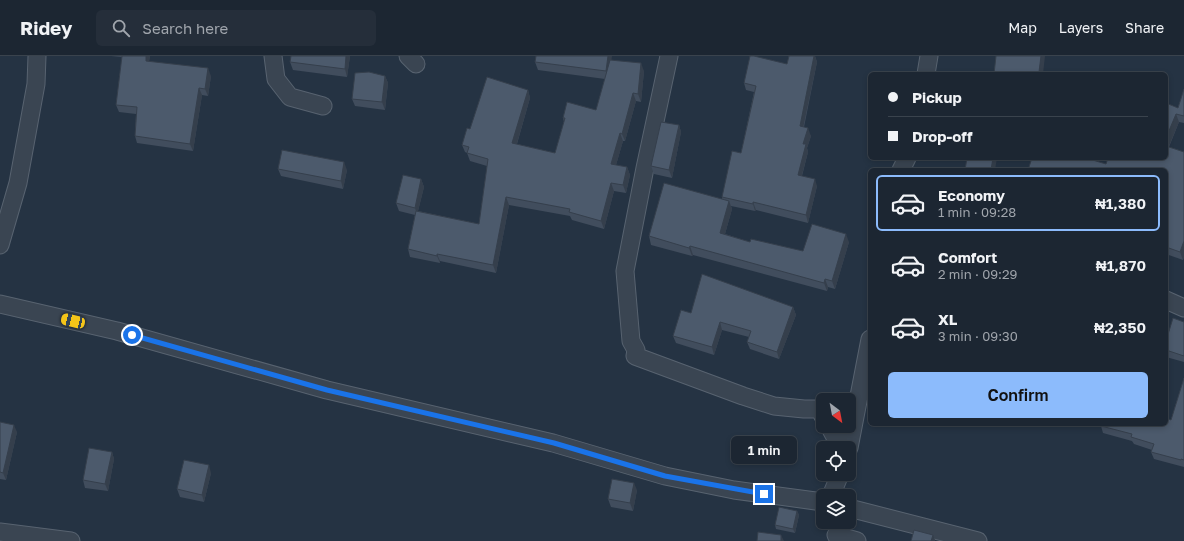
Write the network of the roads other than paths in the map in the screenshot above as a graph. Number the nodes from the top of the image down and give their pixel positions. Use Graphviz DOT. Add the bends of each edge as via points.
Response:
graph roads {
  1 [pos="37,56"];
  2 [pos="273,56"];
  3 [pos="669,56"];
  4 [pos="929,56"];
  5 [pos="926,72"];
  6 [pos="323,106"];
  7 [pos="0,246"];
  8 [pos="1168,301"];
  9 [pos="0,304"];
  10 [pos="1184,308"];
  11 [pos="868,349"];
  12 [pos="816,409"];
  13 [pos="850,441"];
  14 [pos="816,501"];
  15 [pos="856,510"];
  16 [pos="0,532"];
  17 [pos="833,533"];
  18 [pos="71,541"];
  19 [pos="857,541"];
  20 [pos="978,541"];
  1 -- 7 [label="street" via="36,84 19,176"];
  2 -- 6 [label="street" via="276,79 290,97"];
  3 -- 12 [label="street" via="625,271 631,341 636,350 635,356 774,406"];
  4 -- 5 [label="street"];
  8 -- 10 [label="street"];
  9 -- 14 [label="street" via="117,331 327,390 554,443 665,476 734,490"];
  11 -- 13 [label="street"];
  15 -- 20 [label="street"];
  16 -- 18 [label="street"];
  17 -- 19 [label="street"];
}
